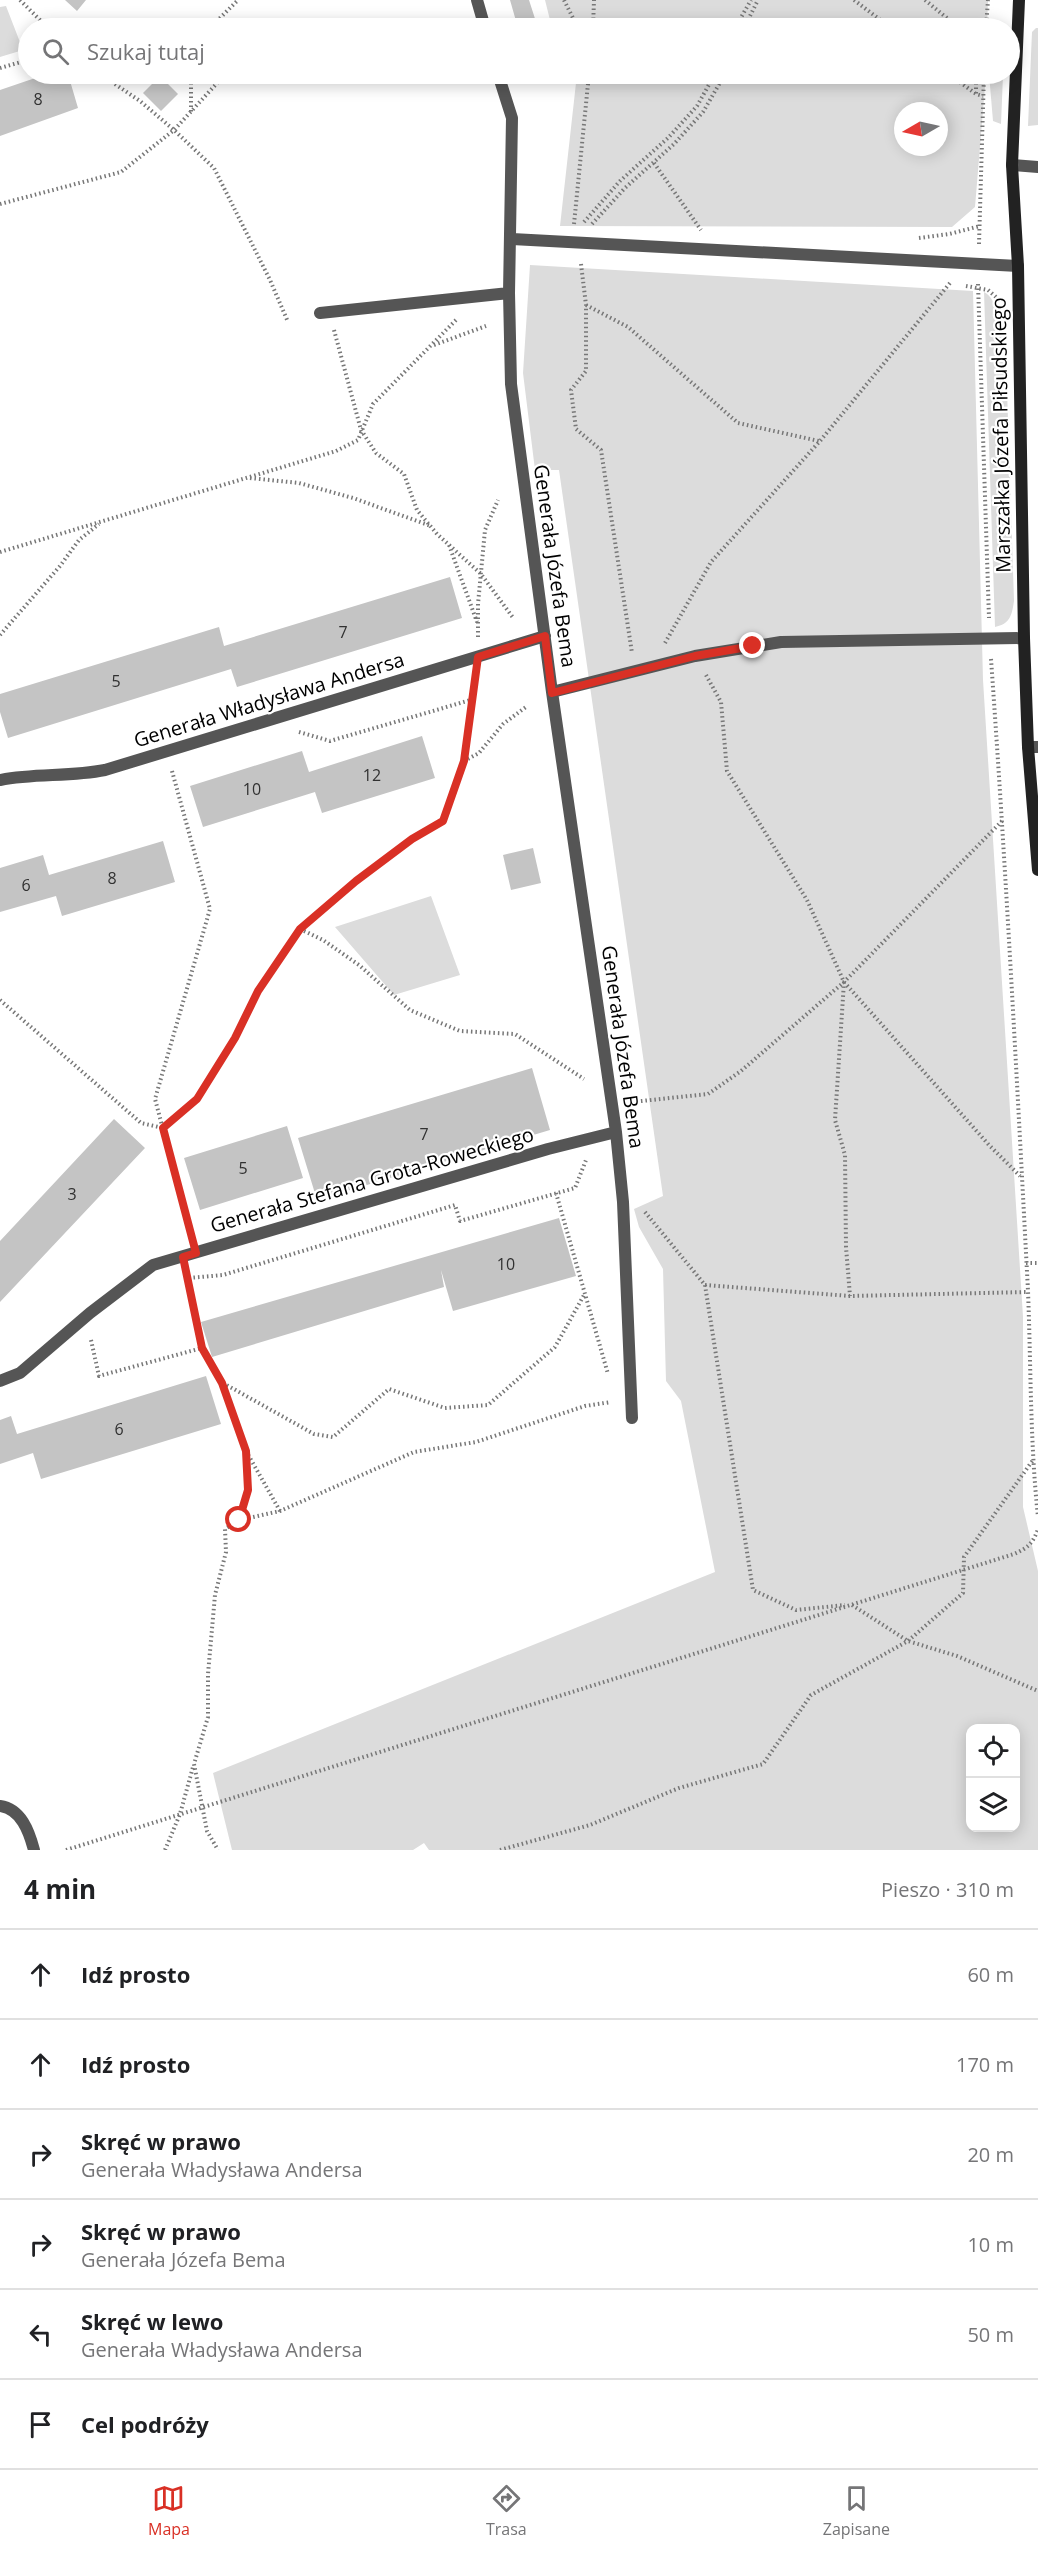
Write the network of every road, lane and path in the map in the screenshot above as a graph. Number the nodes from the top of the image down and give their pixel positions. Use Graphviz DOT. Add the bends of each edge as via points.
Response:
graph roads {
  1 [pos="20,0"];
  2 [pos="238,0"];
  3 [pos="477,0"];
  4 [pos="564,0"];
  5 [pos="594,0"];
  6 [pos="751,0"];
  7 [pos="758,0"];
  8 [pos="854,0"];
  9 [pos="926,0"];
  10 [pos="988,0"];
  11 [pos="1019,0"];
  12 [pos="38,18"];
  13 [pos="220,18"];
  14 [pos="482,18"];
  15 [pos="573,18"];
  16 [pos="593,18"];
  17 [pos="741,18"];
  18 [pos="749,18"];
  19 [pos="878,18"];
  20 [pos="947,18"];
  21 [pos="987,18"];
  22 [pos="1018,18"];
  23 [pos="18,63"];
  24 [pos="0,68"];
  25 [pos="115,84"];
  26 [pos="191,84"];
  27 [pos="216,84"];
  28 [pos="501,84"];
  29 [pos="588,84"];
  30 [pos="710,84"];
  31 [pos="719,84"];
  32 [pos="962,84"];
  33 [pos="976,84"];
  34 [pos="984,84"];
  35 [pos="1015,84"];
  36 [pos="976,94"];
  37 [pos="983,96"];
  38 [pos="191,112"];
  39 [pos="174,130"];
  40 [pos="654,163"];
  41 [pos="1012,165"];
  42 [pos="1038,167"];
  43 [pos="0,204"];
  44 [pos="980,226"];
  45 [pos="704,234"];
  46 [pos="512,239"];
  47 [pos="910,239"];
  48 [pos="576,243"];
  49 [pos="973,263"];
  50 [pos="1018,266"];
  51 [pos="510,293"];
  52 [pos="472,297"];
  53 [pos="586,305"];
  54 [pos="321,313"];
  55 [pos="288,322"];
  56 [pos="486,326"];
  57 [pos="333,327"];
  58 [pos="431,346"];
  59 [pos="361,430"];
  60 [pos="820,441"];
  61 [pos="247,478"];
  62 [pos="498,500"];
  63 [pos="103,522"];
  64 [pos="431,526"];
  65 [pos="448,544"];
  66 [pos="0,552"];
  67 [pos="481,574"];
  68 [pos="514,619"];
  69 [pos="478,626"];
  70 [pos="0,635"];
  71 [pos="545,636"];
  72 [pos="1024,638"];
  73 [pos="990,639"];
  74 [pos="695,656"];
  75 [pos="478,657"];
  76 [pos="652,667"];
  77 [pos="634,672"];
  78 [pos="552,693"];
  79 [pos="474,699"];
  80 [pos="526,707"];
  81 [pos="288,735"];
  82 [pos="1033,747"];
  83 [pos="166,751"];
  84 [pos="464,761"];
  85 [pos="182,771"];
  86 [pos="174,778"];
  87 [pos="0,780"];
  88 [pos="1003,820"];
  89 [pos="1038,870"];
  90 [pos="300,929"];
  91 [pos="844,982"];
  92 [pos="0,1000"];
  93 [pos="584,1079"];
  94 [pos="612,1104"];
  95 [pos="163,1128"];
  96 [pos="616,1132"];
  97 [pos="594,1137"];
  98 [pos="1020,1176"];
  99 [pos="555,1193"];
  100 [pos="623,1202"];
  101 [pos="196,1253"];
  102 [pos="183,1257"];
  103 [pos="1026,1263"];
  104 [pos="1038,1263"];
  105 [pos="187,1278"];
  106 [pos="705,1285"];
  107 [pos="1028,1292"];
  108 [pos="584,1294"];
  109 [pos="850,1296"];
  110 [pos="91,1340"];
  111 [pos="202,1348"];
  112 [pos="608,1377"];
  113 [pos="0,1381"];
  114 [pos="222,1383"];
  115 [pos="613,1394"];
  116 [pos="633,1418"];
  117 [pos="246,1451"];
  118 [pos="1033,1460"];
  119 [pos="280,1511"];
  120 [pos="1038,1517"];
  121 [pos="239,1520"];
  122 [pos="1038,1529"];
  123 [pos="964,1569"];
  124 [pos="854,1605"];
  125 [pos="908,1641"];
  126 [pos="1038,1691"];
  127 [pos="194,1764"];
  128 [pos="0,1806"];
  129 [pos="202,1808"];
  130 [pos="180,1814"];
  131 [pos="34,1850"];
  132 [pos="66,1850"];
  133 [pos="165,1850"];
  134 [pos="218,1850"];
  135 [pos="500,1850"];
  1 -- 12 [label="path"];
  2 -- 13 [label="path"];
  3 -- 14 [label="street"];
  4 -- 15 [label="path"];
  5 -- 16 [label="path"];
  6 -- 17 [label="path"];
  7 -- 18 [label="path"];
  8 -- 19 [label="path"];
  9 -- 20 [label="path"];
  10 -- 21 [label="path"];
  11 -- 22 [label="street, Marszałka Józefa Piłsudskiego"];
  23 -- 24 [label="path"];
  25 -- 39 [label="path"];
  26 -- 38 [label="path"];
  27 -- 38 [label="path"];
  28 -- 46 [label="street, Generała Józefa Bema" via="512,118"];
  29 -- 48 [label="path" via="573,222"];
  30 -- 48 [label="path" via="697,106 668,138 620,181 582,224"];
  31 -- 40 [label="path" via="703,112"];
  32 -- 36 [label="path"];
  33 -- 36 [label="path"];
  34 -- 37 [label="path"];
  35 -- 41 [label="street, Marszałka Józefa Piłsudskiego"];
  36 -- 37 [label="path"];
  37 -- 44 [label="path"];
  38 -- 39 [label="path"];
  39 -- 43 [label="path" via="121,172"];
  39 -- 55 [label="path" via="214,168"];
  40 -- 45 [label="path"];
  40 -- 48 [label="path" via="625,188"];
  41 -- 42 [label="street"];
  41 -- 50 [label="street, Marszałka Józefa Piłsudskiego"];
  44 -- 47 [label="path"];
  44 -- 49 [label="path"];
  46 -- 48 [label="street"];
  46 -- 51 [label="street, Generała Józefa Bema"];
  48 -- 49 [label="street"];
  48 -- 53 [label="path"];
  49 -- 50 [label="street"];
  49 -- 60 [label="path"];
  49 -- 73 [label="path"];
  50 -- 72 [label="street, Marszałka Józefa Piłsudskiego"];
  51 -- 52 [label="street"];
  51 -- 71 [label="street, Generała Józefa Bema" via="511,384"];
  52 -- 54 [label="street"];
  52 -- 58 [label="path" via="457,320"];
  53 -- 60 [label="path" via="628,327 738,423"];
  53 -- 77 [label="path" via="586,371 571,390 576,429 601,450"];
  56 -- 58 [label="path"];
  57 -- 59 [label="path"];
  58 -- 59 [label="path" via="373,404"];
  59 -- 61 [label="path" via="358,440 336,451"];
  59 -- 64 [label="path" via="376,453 404,474 417,510"];
  60 -- 76 [label="path" via="711,561"];
  61 -- 63 [label="path"];
  61 -- 64 [label="path" via="299,483"];
  62 -- 67 [label="path" via="485,530"];
  63 -- 66 [label="path"];
  63 -- 70 [label="path" via="79,540"];
  64 -- 65 [label="path"];
  65 -- 67 [label="path"];
  65 -- 69 [label="path"];
  67 -- 68 [label="path"];
  67 -- 69 [label="path"];
  69 -- 75 [label="path"];
  71 -- 75 [label="street, Generała Władysława Andersa"];
  71 -- 78 [label="street, Generała Józefa Bema"];
  72 -- 73 [label="street"];
  72 -- 82 [label="street, Marszałka Józefa Piłsudskiego"];
  73 -- 74 [label="street" via="781,642"];
  73 -- 88 [label="path"];
  74 -- 76 [label="street"];
  74 -- 91 [label="path" via="721,702 727,771 807,900"];
  75 -- 79 [label="path"];
  75 -- 83 [label="street, Generała Władysława Andersa"];
  76 -- 77 [label="street"];
  77 -- 78 [label="street"];
  78 -- 94 [label="street, Generała Józefa Bema"];
  79 -- 81 [label="path" via="330,741 299,732"];
  79 -- 84 [label="path"];
  80 -- 84 [label="path" via="503,724 479,753"];
  82 -- 89 [label="street, Marszałka Józefa Piłsudskiego"];
  83 -- 86 [label="path"];
  83 -- 87 [label="street, Generała Władysława Andersa" via="79,775"];
  84 -- 90 [label="path" via="443,821 356,881"];
  85 -- 86 [label="path"];
  86 -- 95 [label="path" via="210,909 155,1099"];
  88 -- 91 [label="path"];
  88 -- 98 [label="path"];
  90 -- 93 [label="path" via="359,965 410,1010 459,1031 515,1034"];
  90 -- 95 [label="path" via="258,991 235,1038 197,1099"];
  91 -- 94 [label="path" via="741,1071 708,1094"];
  91 -- 98 [label="path"];
  91 -- 109 [label="path" via="835,1120 845,1155"];
  92 -- 95 [label="path" via="141,1123"];
  94 -- 96 [label="street, Generała Józefa Bema"];
  95 -- 101 [label="path"];
  96 -- 97 [label="street, Generała Stefana Grota-Roweckiego"];
  96 -- 100 [label="street, Generała Józefa Bema"];
  97 -- 99 [label="path" via="575,1188"];
  97 -- 101 [label="street, Generała Stefana Grota-Roweckiego"];
  98 -- 103 [label="path"];
  99 -- 105 [label="path" via="460,1221 455,1205 223,1275"];
  99 -- 108 [label="path"];
  100 -- 106 [label="path" via="638,1203"];
  100 -- 116 [label="street, Generała Józefa Bema"];
  101 -- 102 [label="street, Generała Stefana Grota-Roweckiego"];
  102 -- 105 [label="path"];
  102 -- 113 [label="street, Generała Stefana Grota-Roweckiego" via="153,1265 20,1373"];
  103 -- 104 [label="path"];
  103 -- 107 [label="path"];
  105 -- 111 [label="path"];
  106 -- 109 [label="path"];
  106 -- 124 [label="path" via="753,1590 796,1610"];
  107 -- 109 [label="path"];
  107 -- 118 [label="path"];
  108 -- 112 [label="path"];
  108 -- 114 [label="path" via="555,1347 488,1406 445,1408 389,1389 333,1437 314,1434"];
  110 -- 111 [label="path" via="99,1376"];
  111 -- 114 [label="path"];
  114 -- 117 [label="path"];
  115 -- 119 [label="path" via="614,1401 585,1406 476,1442 414,1452"];
  117 -- 119 [label="path"];
  117 -- 121 [label="path" via="248,1490"];
  118 -- 120 [label="path"];
  118 -- 123 [label="path" via="964,1557"];
  119 -- 121 [label="path"];
  121 -- 127 [label="path" via="225,1529 226,1552 215,1595 208,1717"];
  122 -- 123 [label="path" via="1027,1548"];
  123 -- 124 [label="path"];
  123 -- 125 [label="path" via="963,1593"];
  124 -- 125 [label="path"];
  124 -- 129 [label="path"];
  125 -- 126 [label="path" via="957,1656"];
  125 -- 135 [label="path" via="811,1695 763,1764 679,1788 590,1825"];
  127 -- 129 [label="path"];
  127 -- 130 [label="path"];
  128 -- 131 [label="street" via="18,1815"];
  129 -- 130 [label="path"];
  129 -- 134 [label="path" via="207,1831"];
  130 -- 132 [label="path"];
  130 -- 133 [label="path"];
}
